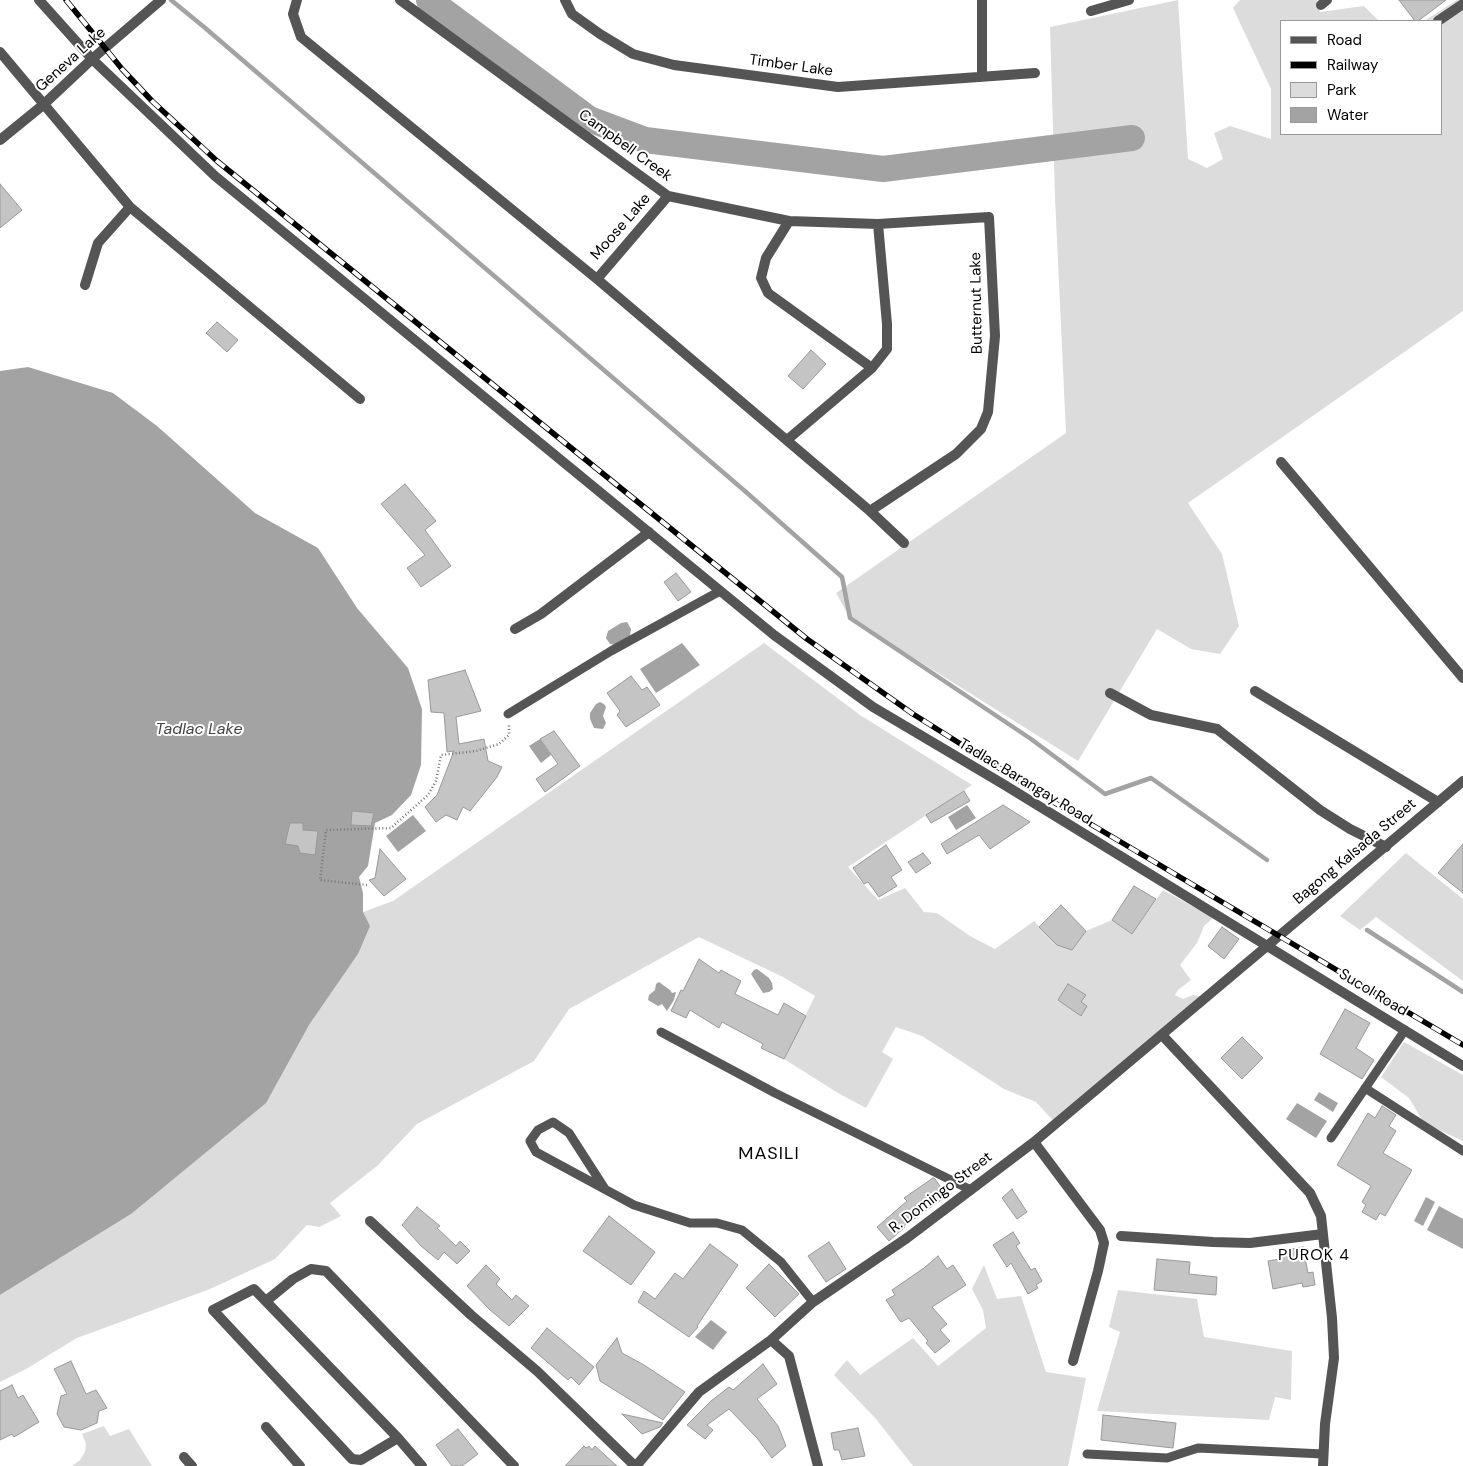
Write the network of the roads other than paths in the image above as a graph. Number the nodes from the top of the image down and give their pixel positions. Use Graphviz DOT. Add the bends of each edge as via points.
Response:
graph roads {
  1 [pos="39,0"];
  2 [pos="161,0"];
  3 [pos="297,0"];
  4 [pos="400,0"];
  5 [pos="565,0"];
  6 [pos="982,0"];
  7 [pos="1129,0"];
  8 [pos="1463,4"];
  9 [pos="1091,11"];
  10 [pos="1439,20"];
  11 [pos="0,52"];
  12 [pos="92,59"];
  13 [pos="1035,73"];
  14 [pos="982,76"];
  15 [pos="44,105"];
  16 [pos="0,140"];
  17 [pos="668,196"];
  18 [pos="130,207"];
  19 [pos="989,217"];
  20 [pos="789,221"];
  21 [pos="878,224"];
  22 [pos="596,279"];
  23 [pos="85,285"];
  24 [pos="872,368"];
  25 [pos="360,399"];
  26 [pos="787,440"];
  27 [pos="1281,462"];
  28 [pos="870,511"];
  29 [pos="649,532"];
  30 [pos="904,543"];
  31 [pos="720,591"];
  32 [pos="515,629"];
  33 [pos="1463,678"];
  34 [pos="1255,691"];
  35 [pos="1110,693"];
  36 [pos="508,714"];
  37 [pos="1463,781"];
  38 [pos="1438,802"];
  39 [pos="1386,847"];
  40 [pos="1267,946"];
  41 [pos="1405,1030"];
  42 [pos="661,1032"];
  43 [pos="1162,1035"];
  44 [pos="1463,1066"];
  45 [pos="1365,1088"];
  46 [pos="1330,1138"];
  47 [pos="1034,1142"];
  48 [pos="1463,1151"];
  49 [pos="605,1189"];
  50 [pos="971,1190"];
  51 [pos="370,1221"];
  52 [pos="1323,1234"];
  53 [pos="1121,1236"];
  54 [pos="266,1301"];
  55 [pos="813,1302"];
  56 [pos="771,1340"];
  57 [pos="1073,1361"];
  58 [pos="266,1428"];
  59 [pos="398,1438"];
  60 [pos="1087,1454"];
  61 [pos="1323,1454"];
  62 [pos="184,1457"];
  63 [pos="192,1466"];
  64 [pos="300,1466"];
  65 [pos="422,1466"];
  66 [pos="514,1466"];
  67 [pos="636,1466"];
  68 [pos="818,1466"];
  69 [pos="1323,1466"];
  1 -- 12 [label="street, Tadlac Barangay Road"];
  2 -- 12 [label="street, Geneva Lake"];
  3 -- 22 [label="street" via="292,14 301,37"];
  4 -- 17 [label="street, Campbell Creek"];
  5 -- 14 [label="street, Timber Lake" via="572,14 600,34 634,54 674,66 838,88"];
  6 -- 14 [label="street"];
  7 -- 9 [label="street"];
  8 -- 10 [label="street"];
  11 -- 15 [label="street"];
  12 -- 15 [label="street, Geneva Lake"];
  12 -- 29 [label="street, Tadlac Barangay Road" via="215,176"];
  13 -- 14 [label="street, Timber Lake"];
  15 -- 16 [label="street, Geneva Lake"];
  15 -- 18 [label="street"];
  17 -- 20 [label="street, Campbell Creek"];
  17 -- 22 [label="street, Moose Lake"];
  18 -- 23 [label="street" via="98,243"];
  18 -- 25 [label="street"];
  19 -- 21 [label="street, Campbell Creek"];
  19 -- 28 [label="street, Butternut Lake" via="995,336 988,412 981,429 956,454"];
  20 -- 21 [label="street, Campbell Creek"];
  20 -- 24 [label="street" via="766,258 761,278 768,293"];
  21 -- 24 [label="street" via="887,349"];
  22 -- 26 [label="street"];
  24 -- 26 [label="street"];
  26 -- 28 [label="street"];
  27 -- 33 [label="street"];
  28 -- 30 [label="street"];
  29 -- 31 [label="street, Tadlac Barangay Road"];
  29 -- 32 [label="street" via="541,614"];
  31 -- 36 [label="lane" via="611,651"];
  31 -- 40 [label="street, Tadlac Barangay Road" via="873,707"];
  34 -- 38 [label="street"];
  35 -- 39 [label="street" via="1152,715 1217,729 1320,810 1350,830"];
  37 -- 38 [label="street, Bagong Kalsada Street"];
  38 -- 39 [label="street, Bagong Kalsada Street"];
  39 -- 40 [label="street, Bagong Kalsada Street"];
  40 -- 41 [label="street, Sucol Road"];
  40 -- 43 [label="street, R. Domingo Street"];
  41 -- 44 [label="street, Sucol Road"];
  41 -- 45 [label="lane"];
  42 -- 50 [label="lane" via="774,1093"];
  43 -- 47 [label="street, R. Domingo Street"];
  43 -- 52 [label="street" via="1310,1193 1321,1216"];
  45 -- 46 [label="lane"];
  45 -- 48 [label="lane"];
  47 -- 50 [label="street, R. Domingo Street"];
  47 -- 57 [label="street" via="1100,1230 1104,1243"];
  49 -- 49 [label="lane" via="570,1132 553,1122 538,1130 530,1142 536,1152"];
  49 -- 55 [label="lane" via="634,1204 690,1223 717,1223 742,1230 781,1262"];
  50 -- 55 [label="street, R. Domingo Street"];
  51 -- 67 [label="street" via="537,1371"];
  52 -- 53 [label="street" via="1250,1243"];
  52 -- 61 [label="street" via="1334,1358"];
  54 -- 59 [label="street"];
  54 -- 59 [label="street" via="254,1289 213,1310 352,1459 361,1460"];
  54 -- 66 [label="street" via="311,1269 326,1271"];
  55 -- 56 [label="street, R. Domingo Street"];
  56 -- 67 [label="street, R. Domingo Street" via="699,1392"];
  56 -- 68 [label="street" via="789,1356"];
  58 -- 64 [label="street"];
  59 -- 65 [label="street"];
  60 -- 61 [label="lane" via="1167,1458 1198,1448"];
  61 -- 69 [label="street"];
  62 -- 63 [label="street"];
}
